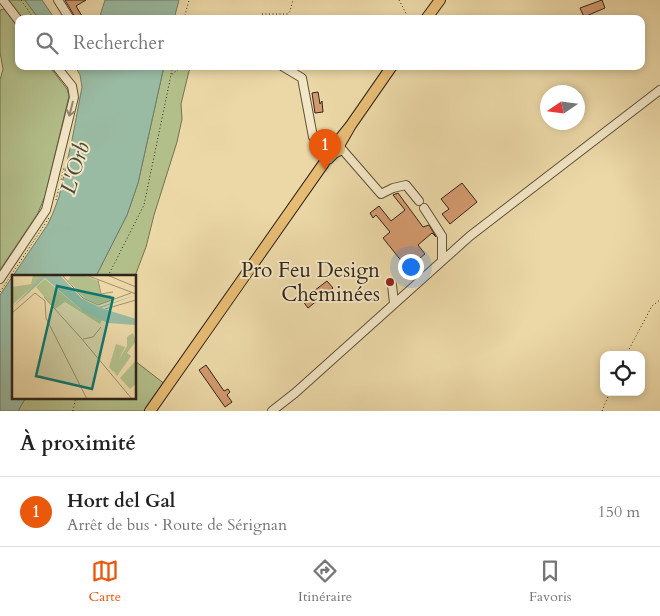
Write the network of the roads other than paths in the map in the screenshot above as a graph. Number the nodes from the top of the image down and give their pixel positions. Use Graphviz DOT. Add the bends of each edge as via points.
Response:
graph roads {
  1 [pos="3,0"];
  2 [pos="58,0"];
  3 [pos="440,0"];
  4 [pos="67,15"];
  5 [pos="429,15"];
  6 [pos="15,16"];
  7 [pos="59,70"];
  8 [pos="289,70"];
  9 [pos="389,70"];
  10 [pos="660,90"];
  11 [pos="335,148"];
  12 [pos="442,260"];
  13 [pos="0,279"];
  14 [pos="392,286"];
  15 [pos="394,303"];
  16 [pos="150,411"];
  17 [pos="272,411"];
  1 -- 6 [label="street"];
  2 -- 4 [label="street"];
  3 -- 5 [label="main road"];
  7 -- 13 [label="street, one-way" via="72,86 74,98 46,210"];
  8 -- 11 [label="street" via="302,78 314,137"];
  9 -- 11 [label="main road"];
  10 -- 12 [label="street"];
  11 -- 12 [label="street" via="381,194 406,185 442,236"];
  11 -- 16 [label="main road"];
  12 -- 15 [label="street"];
  14 -- 15 [label="street"];
  15 -- 17 [label="street"];
}
